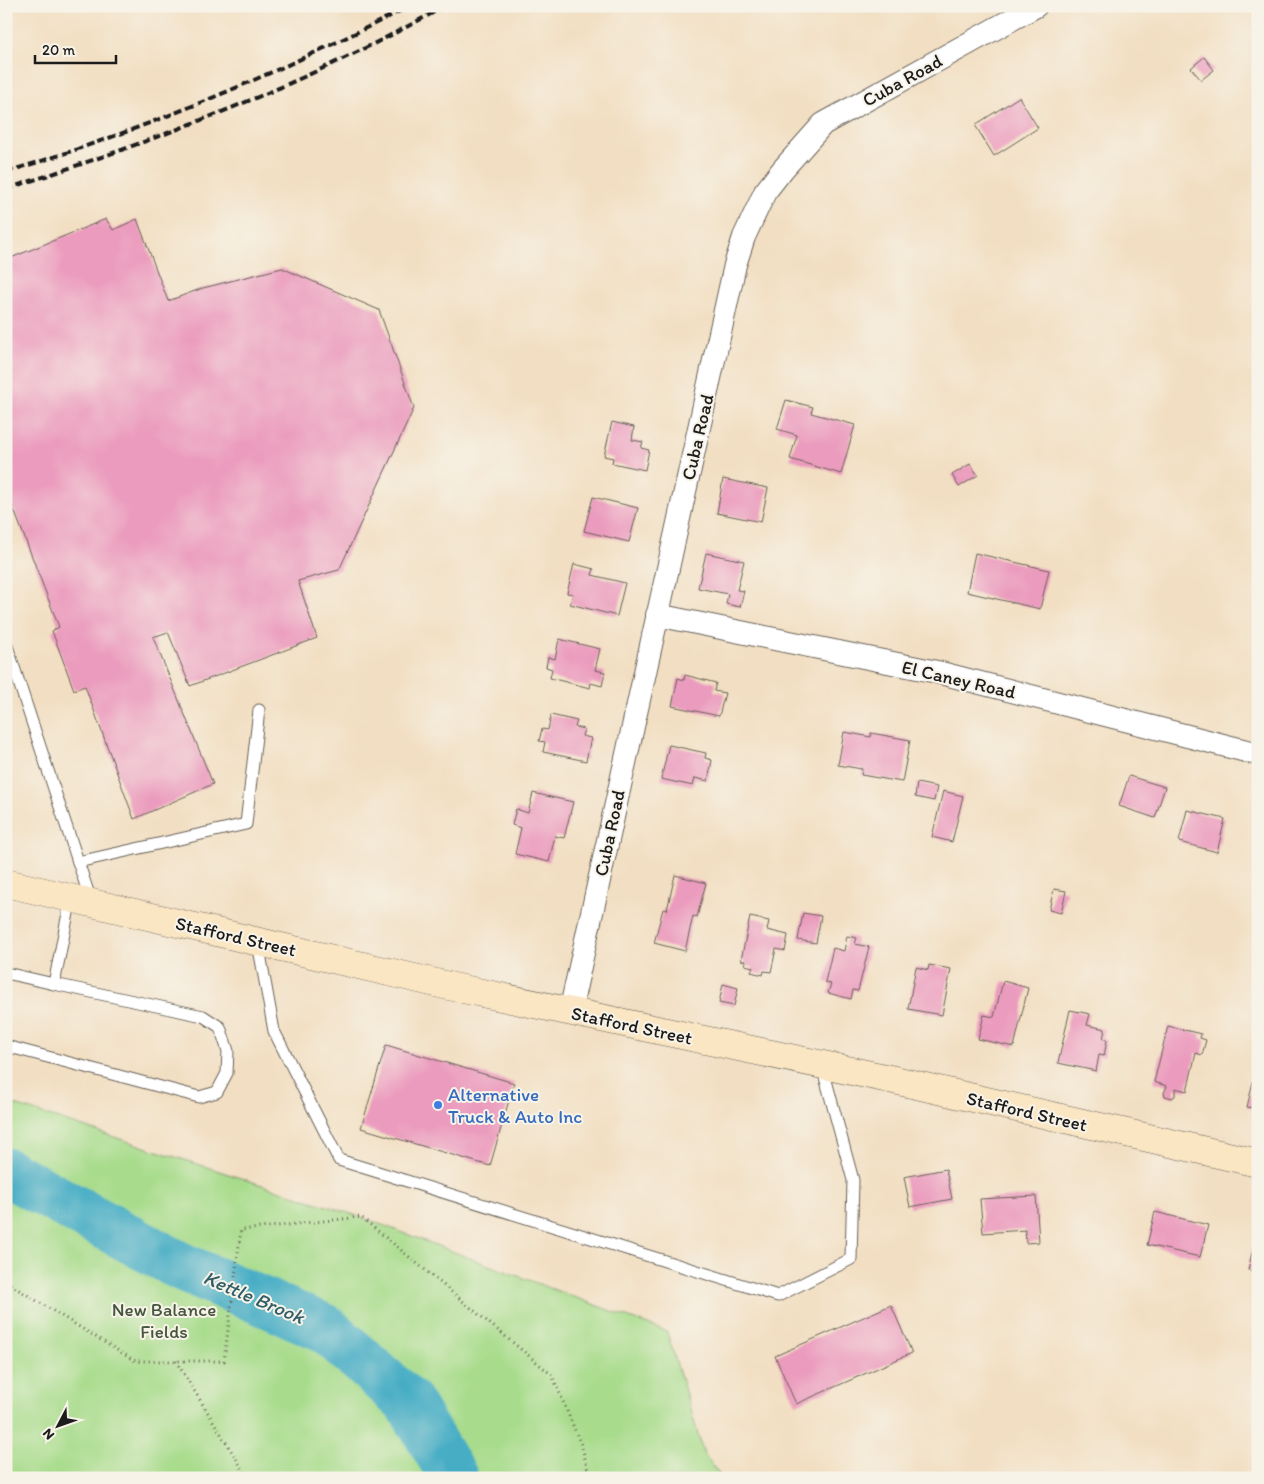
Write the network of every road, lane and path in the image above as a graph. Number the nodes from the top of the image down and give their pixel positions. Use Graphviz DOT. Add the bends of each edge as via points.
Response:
graph roads {
  1 [pos="1036,6"];
  2 [pos="657,615"];
  3 [pos="6,643"];
  4 [pos="259,710"];
  5 [pos="1258,754"];
  6 [pos="78,862"];
  7 [pos="6,883"];
  8 [pos="81,900"];
  9 [pos="258,941"];
  10 [pos="6,973"];
  11 [pos="54,984"];
  12 [pos="570,1012"];
  13 [pos="6,1046"];
  14 [pos="822,1065"];
  15 [pos="1258,1163"];
  16 [pos="6,1282"];
  17 [pos="176,1361"];
  18 [pos="248,1478"];
  19 [pos="590,1478"];
  1 -- 2 [label="street, Cuba Road" via="823,124 765,192 735,265"];
  2 -- 5 [label="street, El Caney Road" via="937,672"];
  2 -- 12 [label="street, Cuba Road"];
  3 -- 6 [label="lane"];
  4 -- 6 [label="lane" via="246,824"];
  6 -- 8 [label="lane"];
  7 -- 8 [label="main road, Stafford Street"];
  8 -- 9 [label="main road, Stafford Street"];
  8 -- 11 [label="lane"];
  9 -- 12 [label="main road, Stafford Street"];
  9 -- 14 [label="lane" via="274,1031 339,1160 778,1296 851,1259 853,1180"];
  10 -- 11 [label="lane"];
  11 -- 13 [label="lane" via="203,1016 220,1027 228,1051 227,1073 217,1092 199,1097"];
  12 -- 14 [label="main road, Stafford Street"];
  14 -- 15 [label="main road, Stafford Street"];
  16 -- 17 [label="path" via="135,1361"];
  17 -- 18 [label="path"];
  17 -- 19 [label="path" via="224,1361 241,1230 361,1217 552,1375 582,1447"];
}
